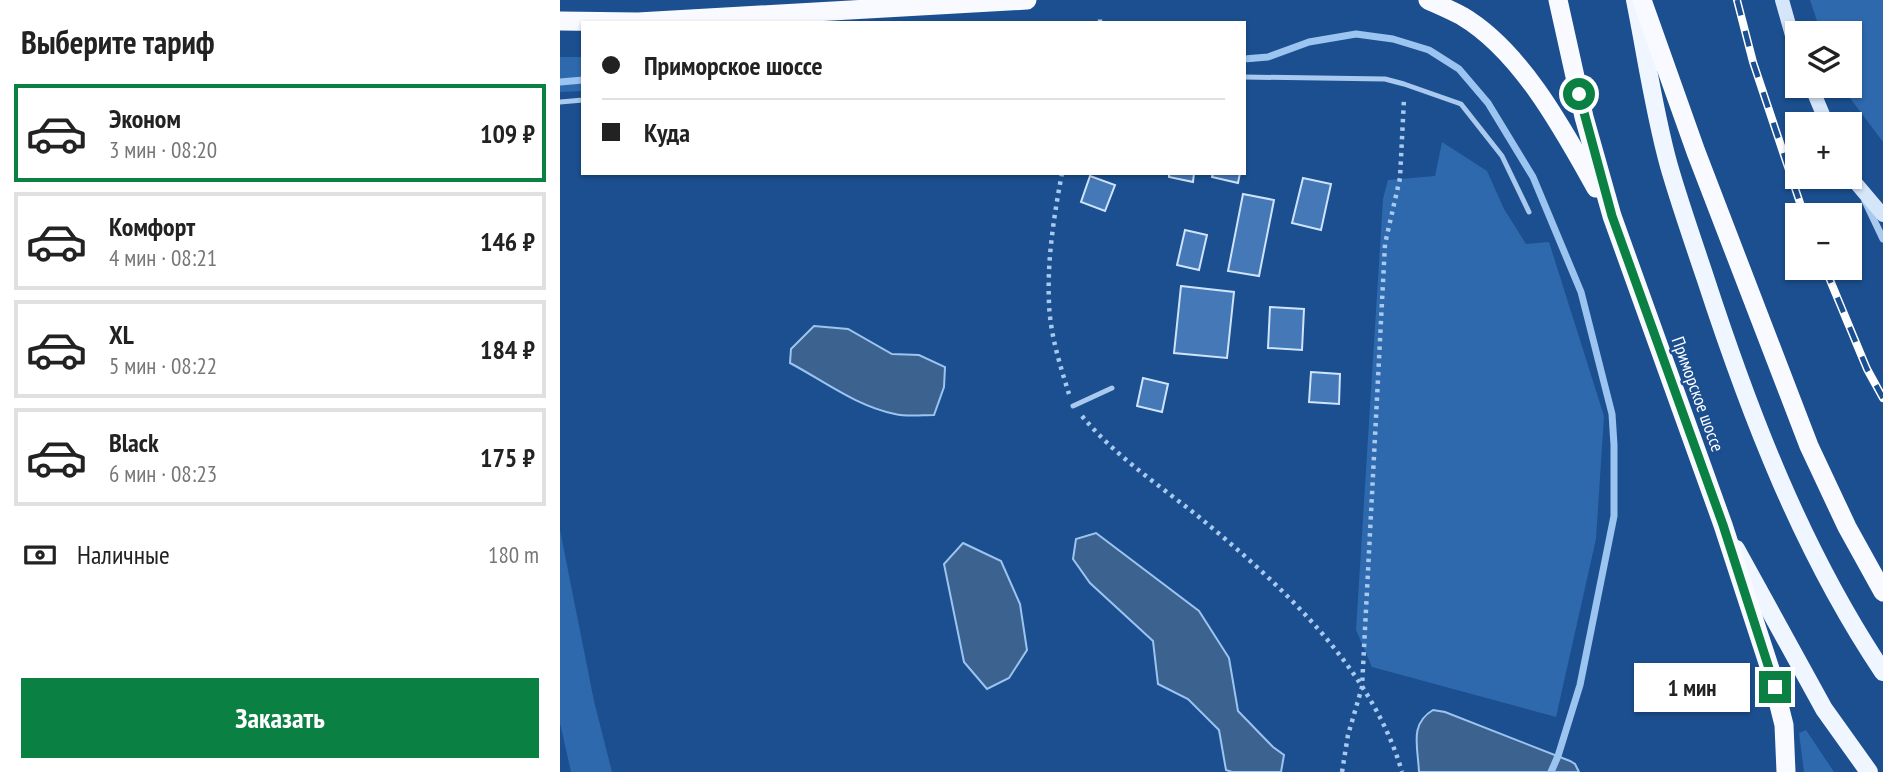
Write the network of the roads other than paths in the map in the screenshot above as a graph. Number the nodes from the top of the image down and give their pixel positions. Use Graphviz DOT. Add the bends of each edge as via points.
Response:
graph roads {
  1 [pos="1027,0"];
  2 [pos="1428,0"];
  3 [pos="1558,0"];
  4 [pos="1635,0"];
  5 [pos="1642,0"];
  6 [pos="1782,0"];
  7 [pos="560,21"];
  8 [pos="581,21"];
  9 [pos="656,21"];
  10 [pos="1788,21"];
  11 [pos="1246,77"];
  12 [pos="581,100"];
  13 [pos="560,102"];
  14 [pos="1862,188"];
  15 [pos="1859,189"];
  16 [pos="1529,212"];
  17 [pos="1883,215"];
  18 [pos="1612,216"];
  19 [pos="1883,239"];
  20 [pos="1112,388"];
  21 [pos="1073,406"];
  22 [pos="1723,525"];
  23 [pos="1883,592"];
  24 [pos="1883,672"];
  25 [pos="1786,772"];
  26 [pos="1869,772"];
  1 -- 9 [label="highway"];
  2 -- 18 [label="highway" via="1462,16 1492,39 1524,74 1556,117"];
  3 -- 18 [label="highway, Приморское шоссе"];
  4 -- 24 [label="main road" via="1669,165 1735,371 1812,548"];
  5 -- 23 [label="highway" via="1809,446"];
  6 -- 10 [label="main road"];
  7 -- 8 [label="highway"];
  11 -- 16 [label="lane" via="1373,79 1404,84 1461,104 1502,156"];
  12 -- 13 [label="lane"];
  14 -- 17 [label="main road"];
  15 -- 19 [label="street"];
  18 -- 22 [label="highway, Приморское шоссе"];
  20 -- 21 [label="lane"];
  22 -- 25 [label="highway" via="1770,668 1784,725"];
  22 -- 26 [label="main road, Приморское шоссе" via="1824,709"];
}
